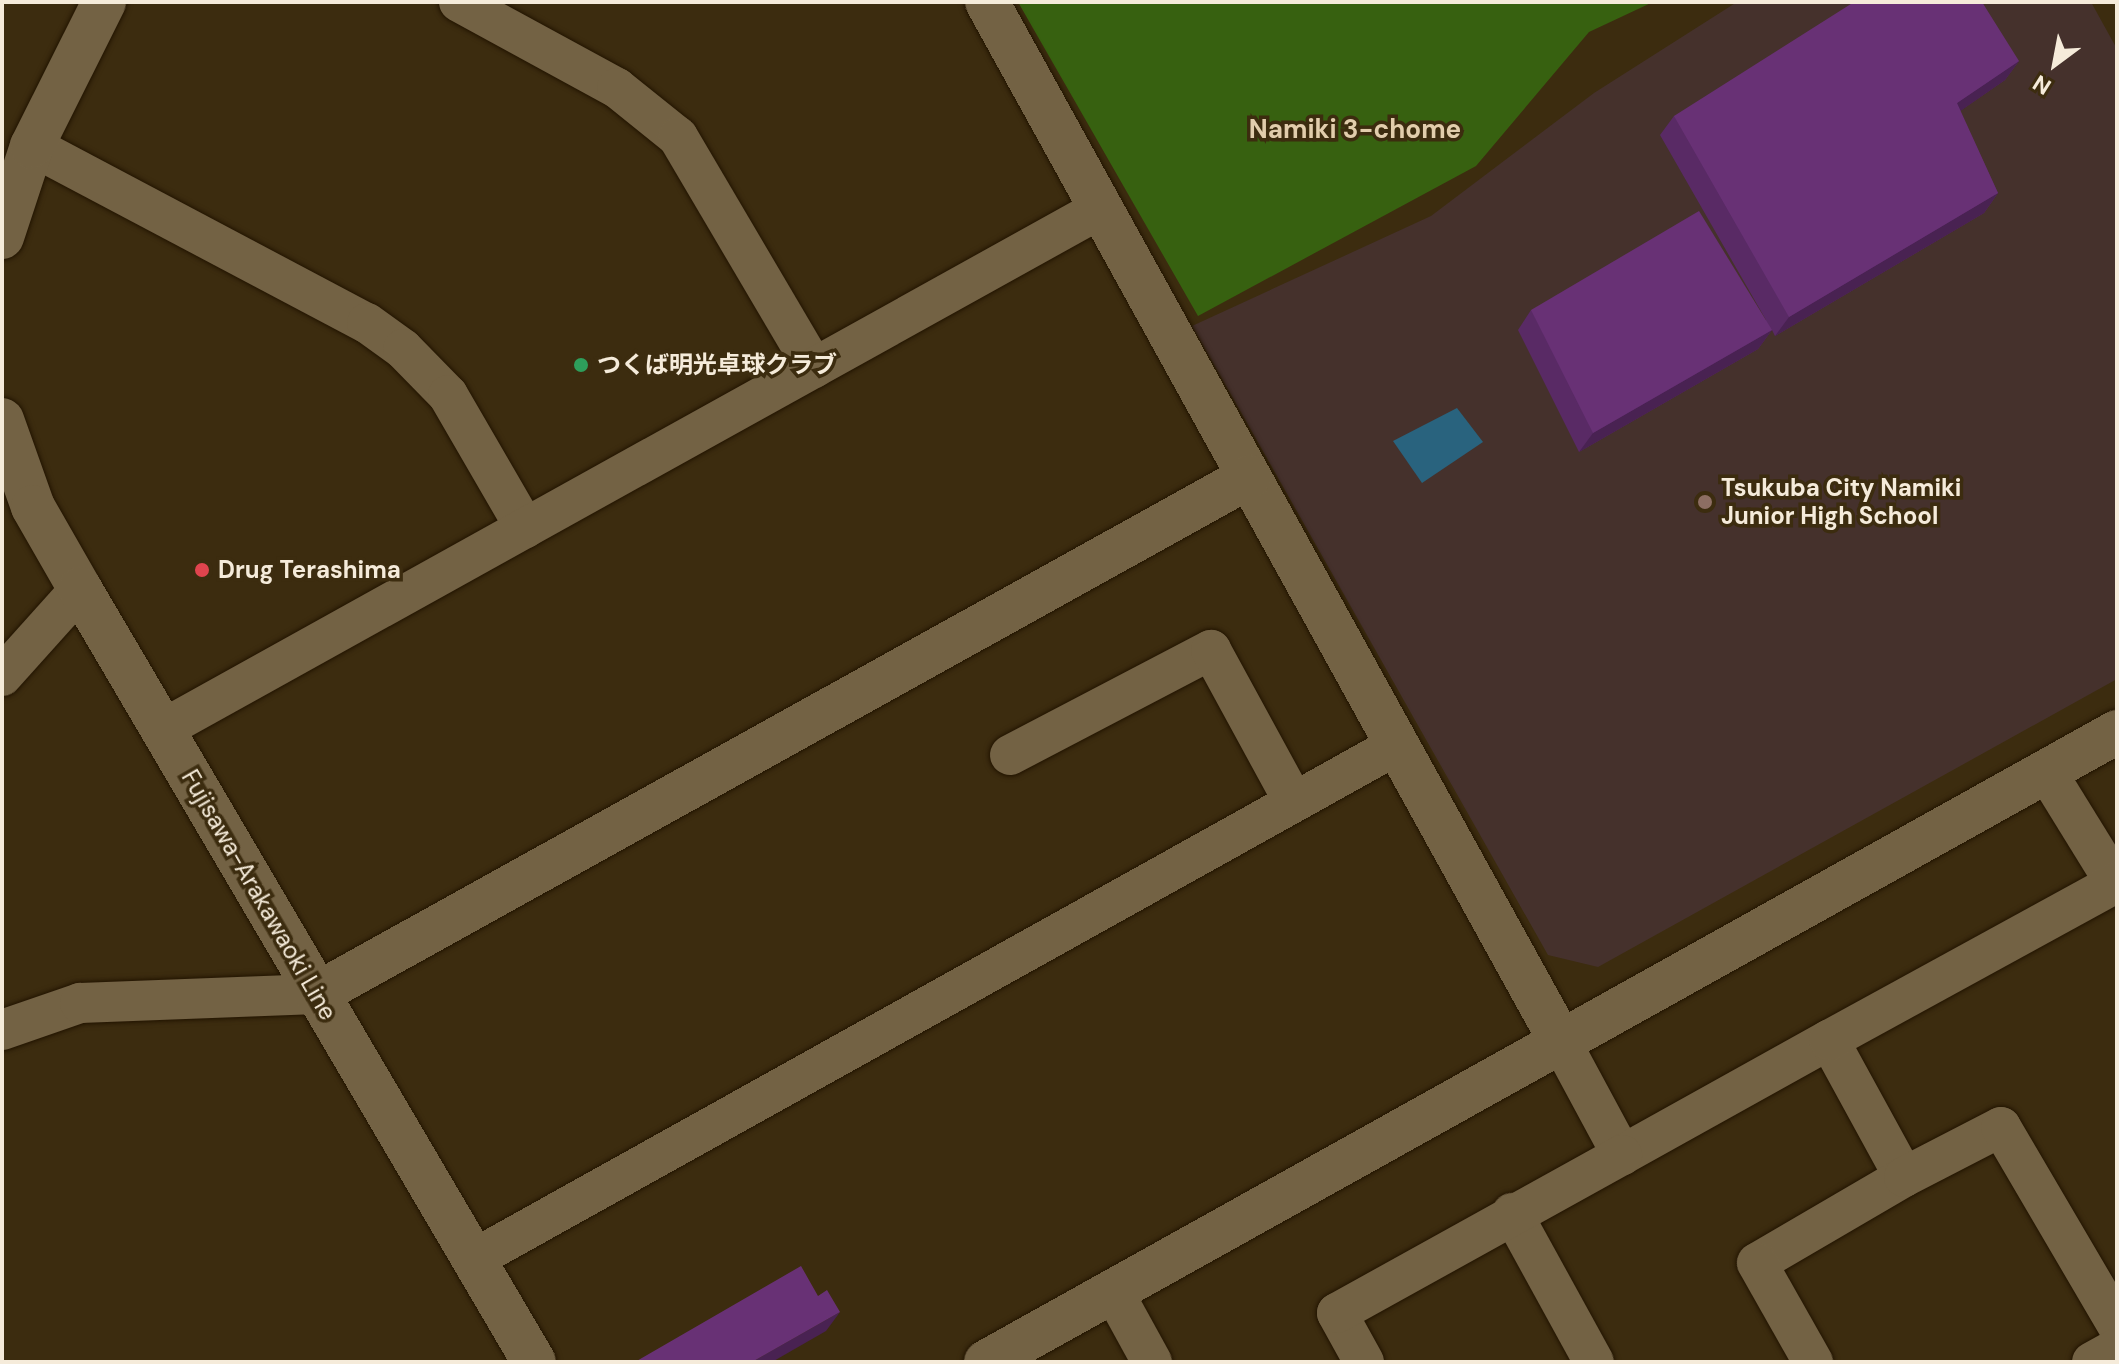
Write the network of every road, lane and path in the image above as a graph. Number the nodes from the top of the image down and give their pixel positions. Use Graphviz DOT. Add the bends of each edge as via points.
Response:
graph roads {
  1 [pos="104,2"];
  2 [pos="459,2"];
  3 [pos="987,2"];
  4 [pos="32,146"];
  5 [pos="1100,209"];
  6 [pos="2,237"];
  7 [pos="814,368"];
  8 [pos="2,420"];
  9 [pos="1249,477"];
  10 [pos="525,528"];
  11 [pos="80,589"];
  12 [pos="2,676"];
  13 [pos="163,729"];
  14 [pos="2117,732"];
  15 [pos="1397,745"];
  16 [pos="1010,755"];
  17 [pos="2046,771"];
  18 [pos="1294,802"];
  19 [pos="2116,884"];
  20 [pos="317,994"];
  21 [pos="2,1030"];
  22 [pos="1560,1040"];
  23 [pos="1829,1040"];
  24 [pos="1622,1155"];
  25 [pos="1904,1177"];
  26 [pos="1512,1213"];
  27 [pos="472,1260"];
  28 [pos="1114,1293"];
  29 [pos="2117,1325"];
  30 [pos="2117,1348"];
  31 [pos="534,1362"];
  32 [pos="986,1362"];
  33 [pos="1152,1362"];
  34 [pos="1364,1362"];
  35 [pos="1594,1362"];
  36 [pos="1813,1362"];
  37 [pos="2092,1362"];
  1 -- 4 [label="street"];
  2 -- 7 [label="street" via="617,88 678,137"];
  3 -- 5 [label="street"];
  4 -- 6 [label="street"];
  4 -- 10 [label="street" via="367,323 403,349 448,395"];
  5 -- 7 [label="street"];
  5 -- 9 [label="street"];
  7 -- 10 [label="street"];
  8 -- 11 [label="street, Fujisawa-Arakawaoki Line" via="33,507"];
  9 -- 15 [label="street"];
  9 -- 20 [label="street"];
  10 -- 13 [label="street"];
  11 -- 12 [label="street"];
  11 -- 13 [label="street, Fujisawa-Arakawaoki Line"];
  13 -- 20 [label="street, Fujisawa-Arakawaoki Line"];
  14 -- 17 [label="street"];
  15 -- 18 [label="street"];
  15 -- 22 [label="street"];
  16 -- 18 [label="street" via="1211,650"];
  17 -- 19 [label="street"];
  17 -- 22 [label="street"];
  18 -- 27 [label="street"];
  19 -- 23 [label="street"];
  20 -- 21 [label="street" via="80,1003"];
  20 -- 27 [label="street, Fujisawa-Arakawaoki Line"];
  22 -- 24 [label="street"];
  22 -- 28 [label="street"];
  23 -- 24 [label="street"];
  23 -- 25 [label="street"];
  24 -- 26 [label="street"];
  25 -- 29 [label="street" via="2001,1127"];
  25 -- 36 [label="street" via="1757,1263"];
  26 -- 34 [label="street" via="1337,1313"];
  26 -- 35 [label="street"];
  27 -- 31 [label="street, Fujisawa-Arakawaoki Line"];
  28 -- 32 [label="street"];
  28 -- 33 [label="street"];
  30 -- 37 [label="street"];
}
